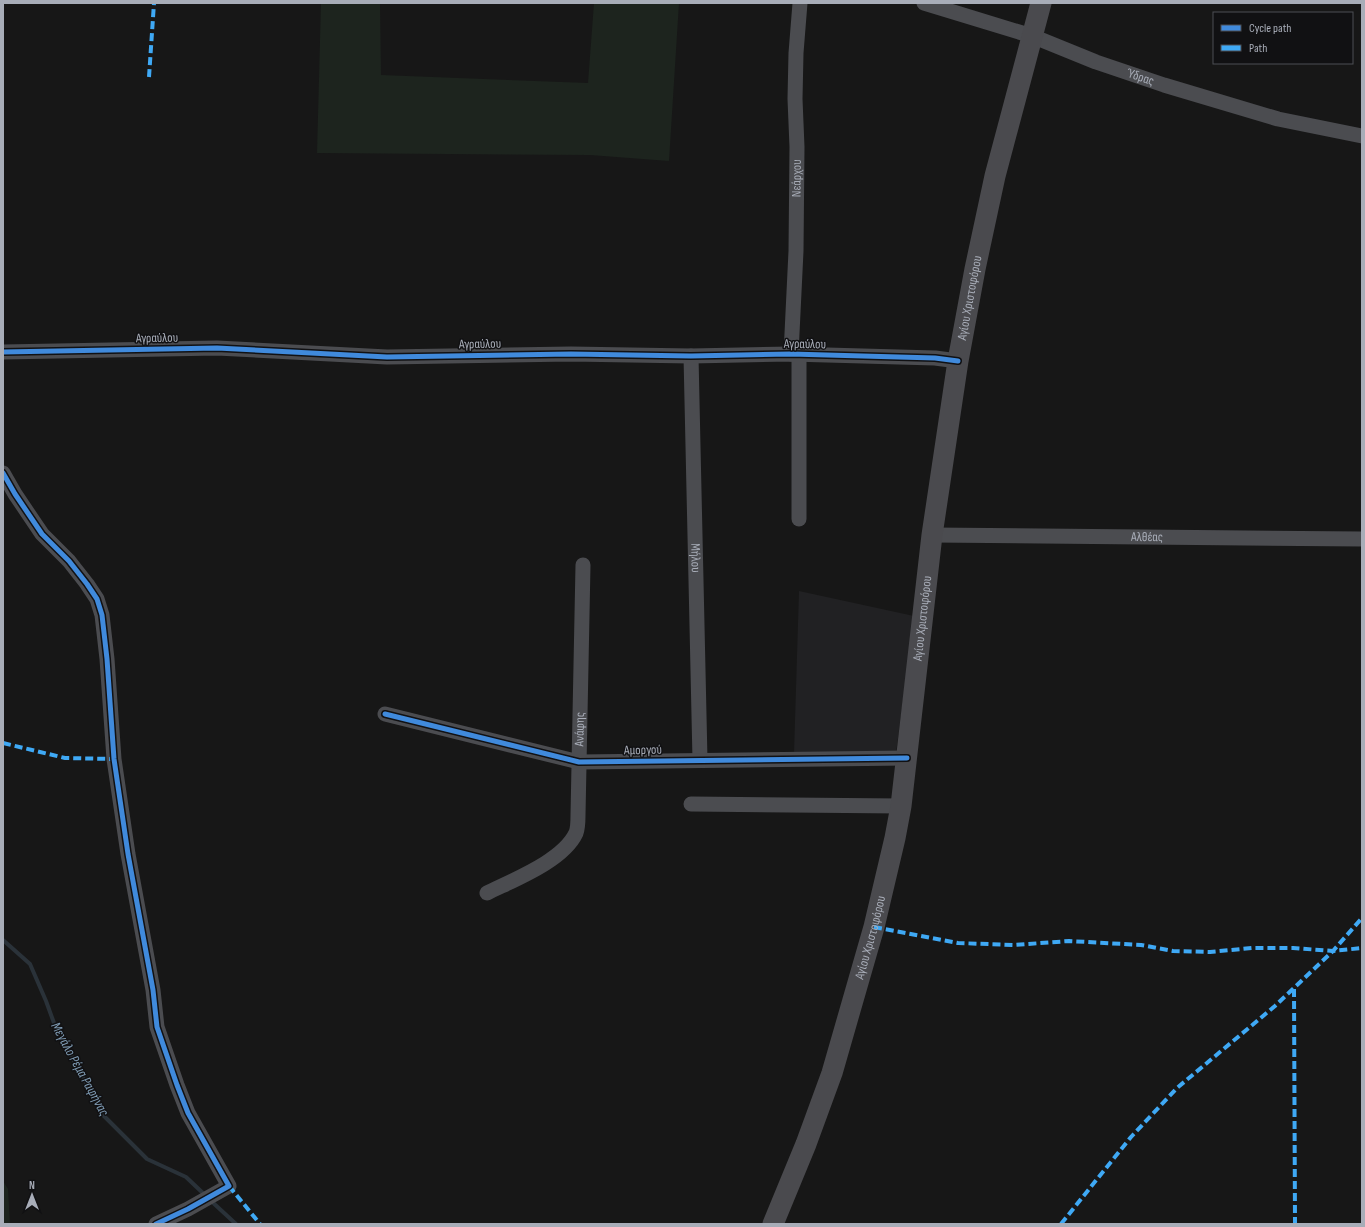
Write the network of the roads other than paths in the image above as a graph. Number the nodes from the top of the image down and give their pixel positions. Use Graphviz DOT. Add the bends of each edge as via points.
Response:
graph roads {
  1 [pos="800,3"];
  2 [pos="924,3"];
  3 [pos="1041,3"];
  4 [pos="1032,36"];
  5 [pos="1362,136"];
  6 [pos="3,352"];
  7 [pos="795,354"];
  8 [pos="691,356"];
  9 [pos="958,361"];
  10 [pos="3,474"];
  11 [pos="798,519"];
  12 [pos="932,534"];
  13 [pos="1362,539"];
  14 [pos="583,565"];
  15 [pos="385,714"];
  16 [pos="907,758"];
  17 [pos="700,760"];
  18 [pos="579,762"];
  19 [pos="691,804"];
  20 [pos="901,806"];
  21 [pos="487,893"];
  22 [pos="156,1224"];
  23 [pos="773,1224"];
  1 -- 7 [label="street, Νεάρχου" via="795,99 798,147"];
  2 -- 4 [label="street, Ύδρας"];
  3 -- 4 [label="main road, Αγίου Χριστοφόρου"];
  4 -- 5 [label="street, Ύδρας" via="1096,62 1164,85 1278,119"];
  4 -- 9 [label="main road, Αγίου Χριστοφόρου" via="996,176"];
  6 -- 8 [label="street, Αγραύλου" via="217,348 388,357 571,354"];
  7 -- 8 [label="street, Αγραύλου"];
  7 -- 9 [label="street, Αγραύλου" via="935,358"];
  7 -- 11 [label="street, Νεάρχου"];
  8 -- 17 [label="street, Μήλου"];
  9 -- 12 [label="main road, Αγίου Χριστοφόρου"];
  10 -- 22 [label="street" via="42,534 69,561 97,599 102,615 107,659 114,759 157,1027 188,1113 229,1186"];
  12 -- 13 [label="street, Αλθέας"];
  12 -- 16 [label="main road, Αγίου Χριστοφόρου"];
  14 -- 18 [label="street, Ανάφης"];
  15 -- 18 [label="street, Αμοργού"];
  16 -- 17 [label="street, Αμοργού"];
  16 -- 20 [label="main road, Αγίου Χριστοφόρου"];
  17 -- 18 [label="street, Αμοργού"];
  18 -- 21 [label="street, Ανάφης" via="576,833 566,847 548,862"];
  19 -- 20 [label="street"];
  20 -- 23 [label="main road, Αγίου Χριστοφόρου" via="874,927 832,1073"];
}
